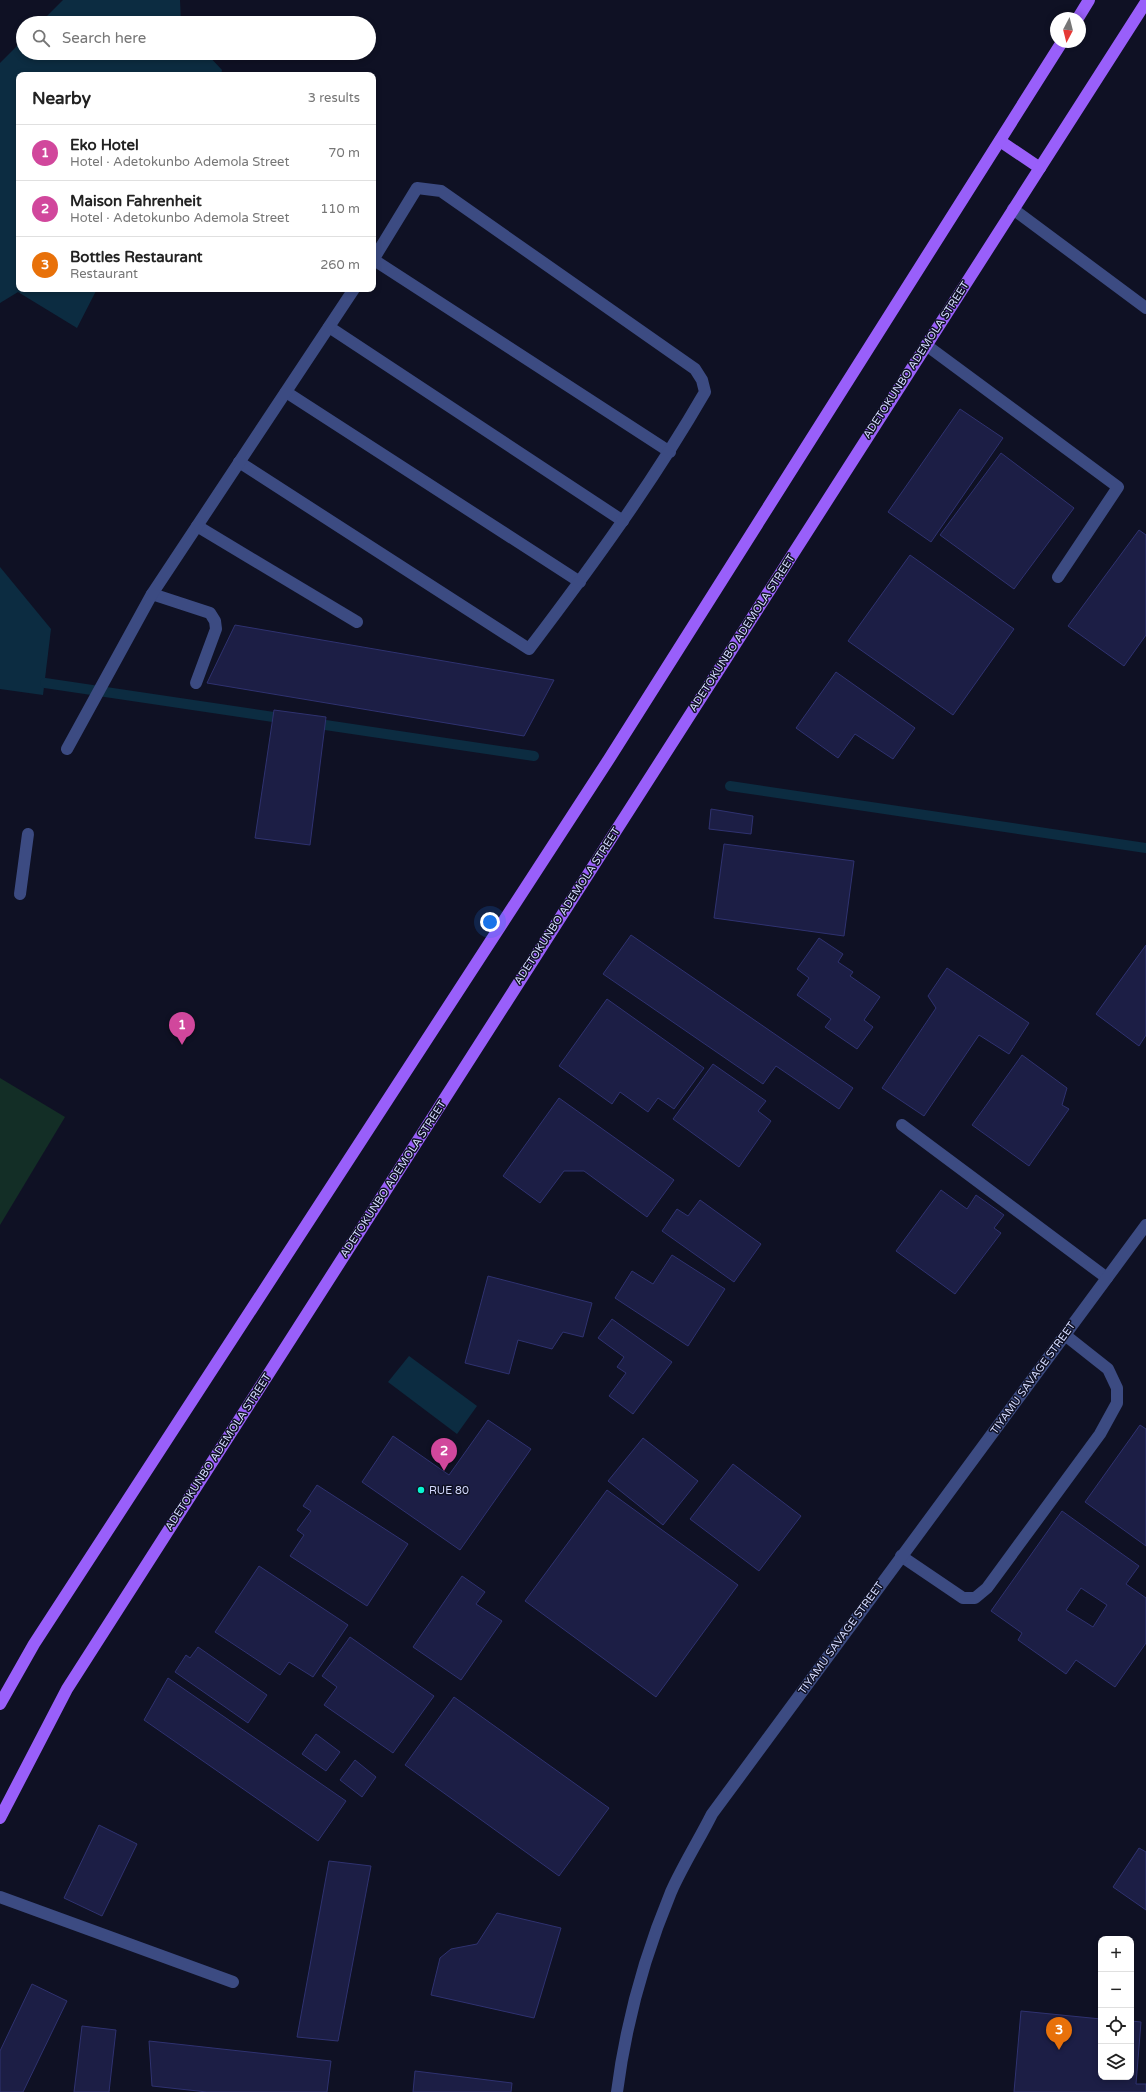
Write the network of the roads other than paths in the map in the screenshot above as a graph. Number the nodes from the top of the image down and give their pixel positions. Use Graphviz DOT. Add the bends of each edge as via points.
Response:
graph roads {
  1 [pos="1089,0"];
  2 [pos="1146,2"];
  3 [pos="1082,12"];
  4 [pos="1058,48"];
  5 [pos="1000,141"];
  6 [pos="1040,168"];
  7 [pos="1013,209"];
  8 [pos="376,255"];
  9 [pos="376,262"];
  10 [pos="352,292"];
  11 [pos="1146,308"];
  12 [pos="329,328"];
  13 [pos="926,345"];
  14 [pos="286,392"];
  15 [pos="670,452"];
  16 [pos="240,462"];
  17 [pos="623,521"];
  18 [pos="197,526"];
  19 [pos="1058,577"];
  20 [pos="580,582"];
  21 [pos="152,594"];
  22 [pos="357,622"];
  23 [pos="196,683"];
  24 [pos="67,749"];
  25 [pos="28,834"];
  26 [pos="20,894"];
  27 [pos="902,1125"];
  28 [pos="1146,1225"];
  29 [pos="1107,1278"];
  30 [pos="1065,1336"];
  31 [pos="901,1556"];
  32 [pos="0,1704"];
  33 [pos="0,1818"];
  34 [pos="0,1897"];
  35 [pos="233,1982"];
  36 [pos="617,2092"];
  1 -- 3 [label="main road"];
  2 -- 6 [label="main road, ADETOKUNBO ADEMOLA STREET"];
  4 -- 5 [label="main road"];
  5 -- 6 [label="main road"];
  5 -- 32 [label="main road" via="585,795 34,1644"];
  6 -- 7 [label="main road, ADETOKUNBO ADEMOLA STREET"];
  7 -- 11 [label="street"];
  7 -- 13 [label="main road, ADETOKUNBO ADEMOLA STREET"];
  8 -- 15 [label="street" via="417,188 441,191 695,369 702,380 705,392"];
  9 -- 15 [label="street"];
  10 -- 12 [label="street"];
  12 -- 14 [label="street"];
  12 -- 17 [label="street"];
  13 -- 19 [label="street" via="1118,488"];
  13 -- 33 [label="main road, ADETOKUNBO ADEMOLA STREET" via="67,1689"];
  14 -- 16 [label="street"];
  14 -- 20 [label="street"];
  15 -- 17 [label="street"];
  16 -- 18 [label="street"];
  16 -- 20 [label="street" via="529,649"];
  17 -- 20 [label="street"];
  18 -- 21 [label="street"];
  18 -- 22 [label="street"];
  21 -- 23 [label="street" via="210,613 215,621 216,629"];
  21 -- 24 [label="street"];
  25 -- 26 [label="street"];
  27 -- 29 [label="street"];
  28 -- 29 [label="street, TIYAMU SAVAGE STREET"];
  29 -- 30 [label="street, TIYAMU SAVAGE STREET"];
  30 -- 31 [label="street, TIYAMU SAVAGE STREET"];
  30 -- 31 [label="street" via="1108,1368 1117,1388 1117,1403 1100,1434 987,1588 976,1598 964,1598"];
  31 -- 36 [label="street, TIYAMU SAVAGE STREET" via="712,1814 672,1891 650,1948 632,2008"];
  34 -- 35 [label="street"];
}
